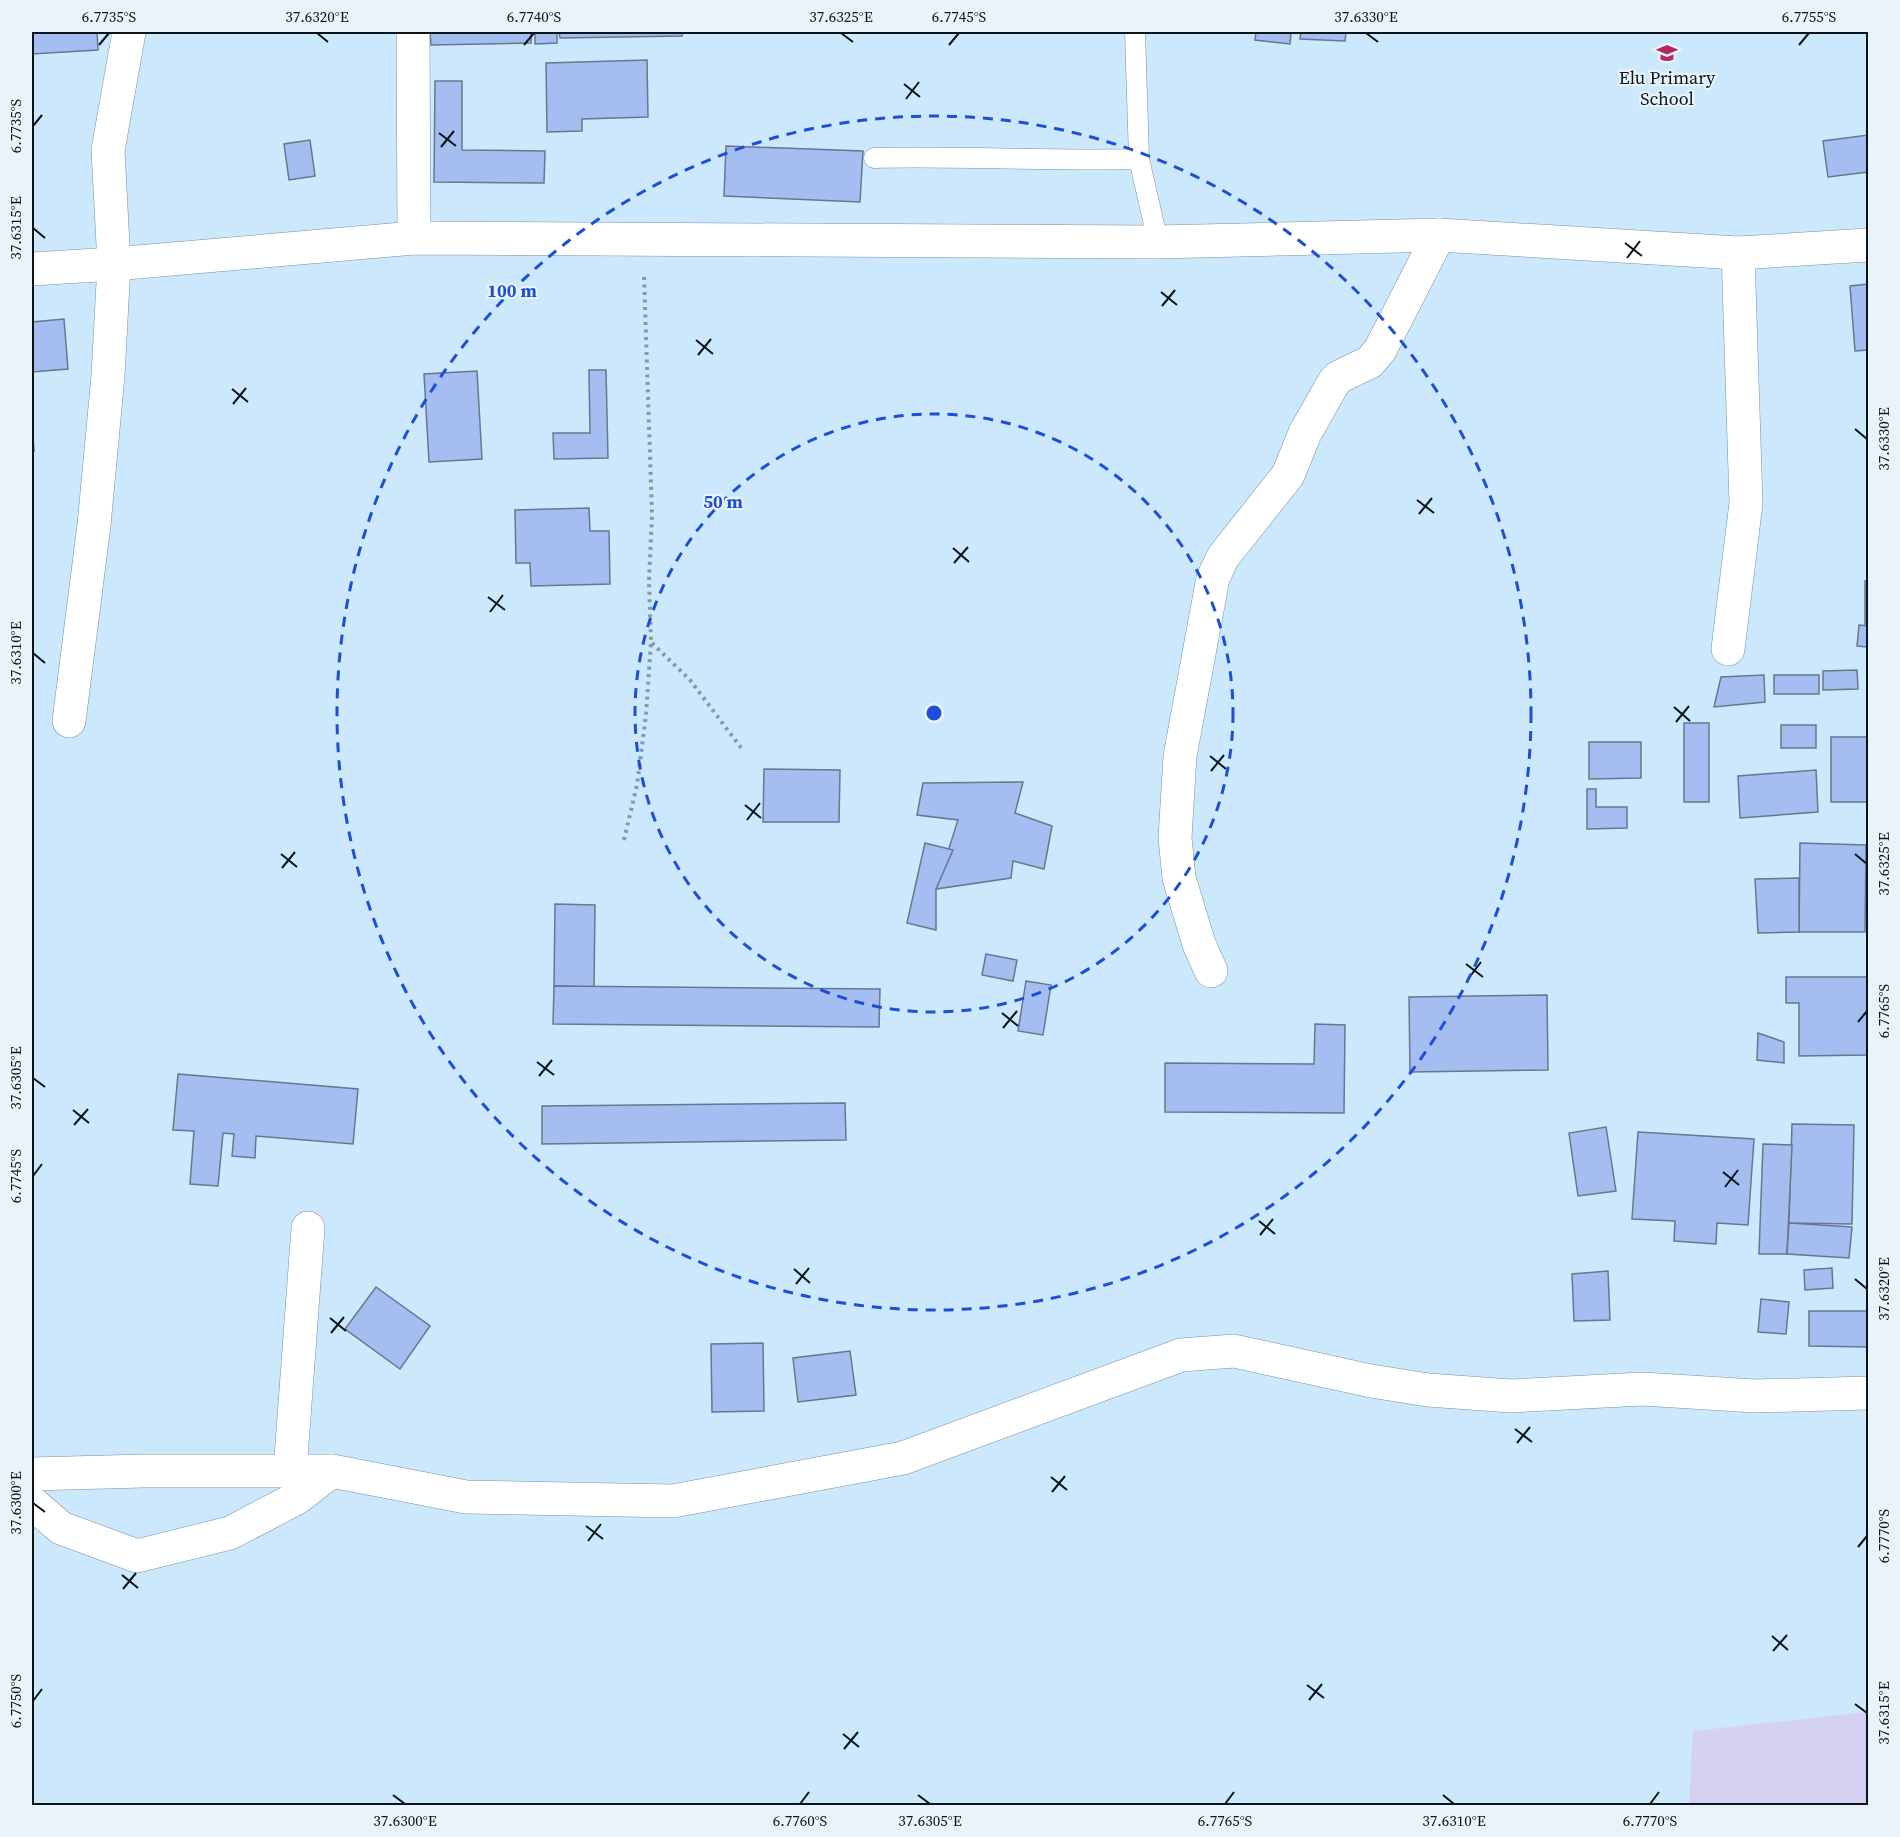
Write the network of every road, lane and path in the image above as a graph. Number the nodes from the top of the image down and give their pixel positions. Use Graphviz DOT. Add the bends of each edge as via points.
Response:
graph roads {
  1 [pos="129,32"];
  2 [pos="413,32"];
  3 [pos="1135,32"];
  4 [pos="874,158"];
  5 [pos="1139,159"];
  6 [pos="1439,235"];
  7 [pos="414,238"];
  8 [pos="642,238"];
  9 [pos="1158,242"];
  10 [pos="1869,245"];
  11 [pos="1738,253"];
  12 [pos="114,264"];
  13 [pos="32,268"];
  14 [pos="651,642"];
  15 [pos="1728,649"];
  16 [pos="69,721"];
  17 [pos="742,749"];
  18 [pos="624,840"];
  19 [pos="1211,971"];
  20 [pos="308,1228"];
  21 [pos="1869,1393"];
  22 [pos="290,1471"];
  23 [pos="332,1471"];
  24 [pos="32,1474"];
  25 [pos="32,1503"];
  1 -- 12 [label="street" via="108,150"];
  2 -- 7 [label="street"];
  3 -- 5 [label="lane"];
  4 -- 5 [label="lane"];
  5 -- 9 [label="lane"];
  6 -- 9 [label="street"];
  6 -- 11 [label="street"];
  6 -- 19 [label="street" via="1380,350 1371,362 1334,382 1287,475 1223,557 1213,578 1180,756 1175,838 1179,878"];
  7 -- 8 [label="street"];
  7 -- 12 [label="street"];
  8 -- 9 [label="street"];
  8 -- 14 [label="path" via="651,482"];
  10 -- 11 [label="street"];
  11 -- 15 [label="street" via="1746,503"];
  12 -- 13 [label="street"];
  12 -- 16 [label="street" via="94,525"];
  14 -- 17 [label="path" via="690,680"];
  14 -- 18 [label="path" via="637,785"];
  20 -- 22 [label="street"];
  21 -- 23 [label="street" via="1755,1396 1642,1389 1511,1396 1371,1381 1234,1351 1181,1355 903,1458 673,1501 466,1497"];
  22 -- 23 [label="street"];
  22 -- 24 [label="street"];
  23 -- 25 [label="street" via="297,1498 230,1533 137,1556 61,1528"];
}
